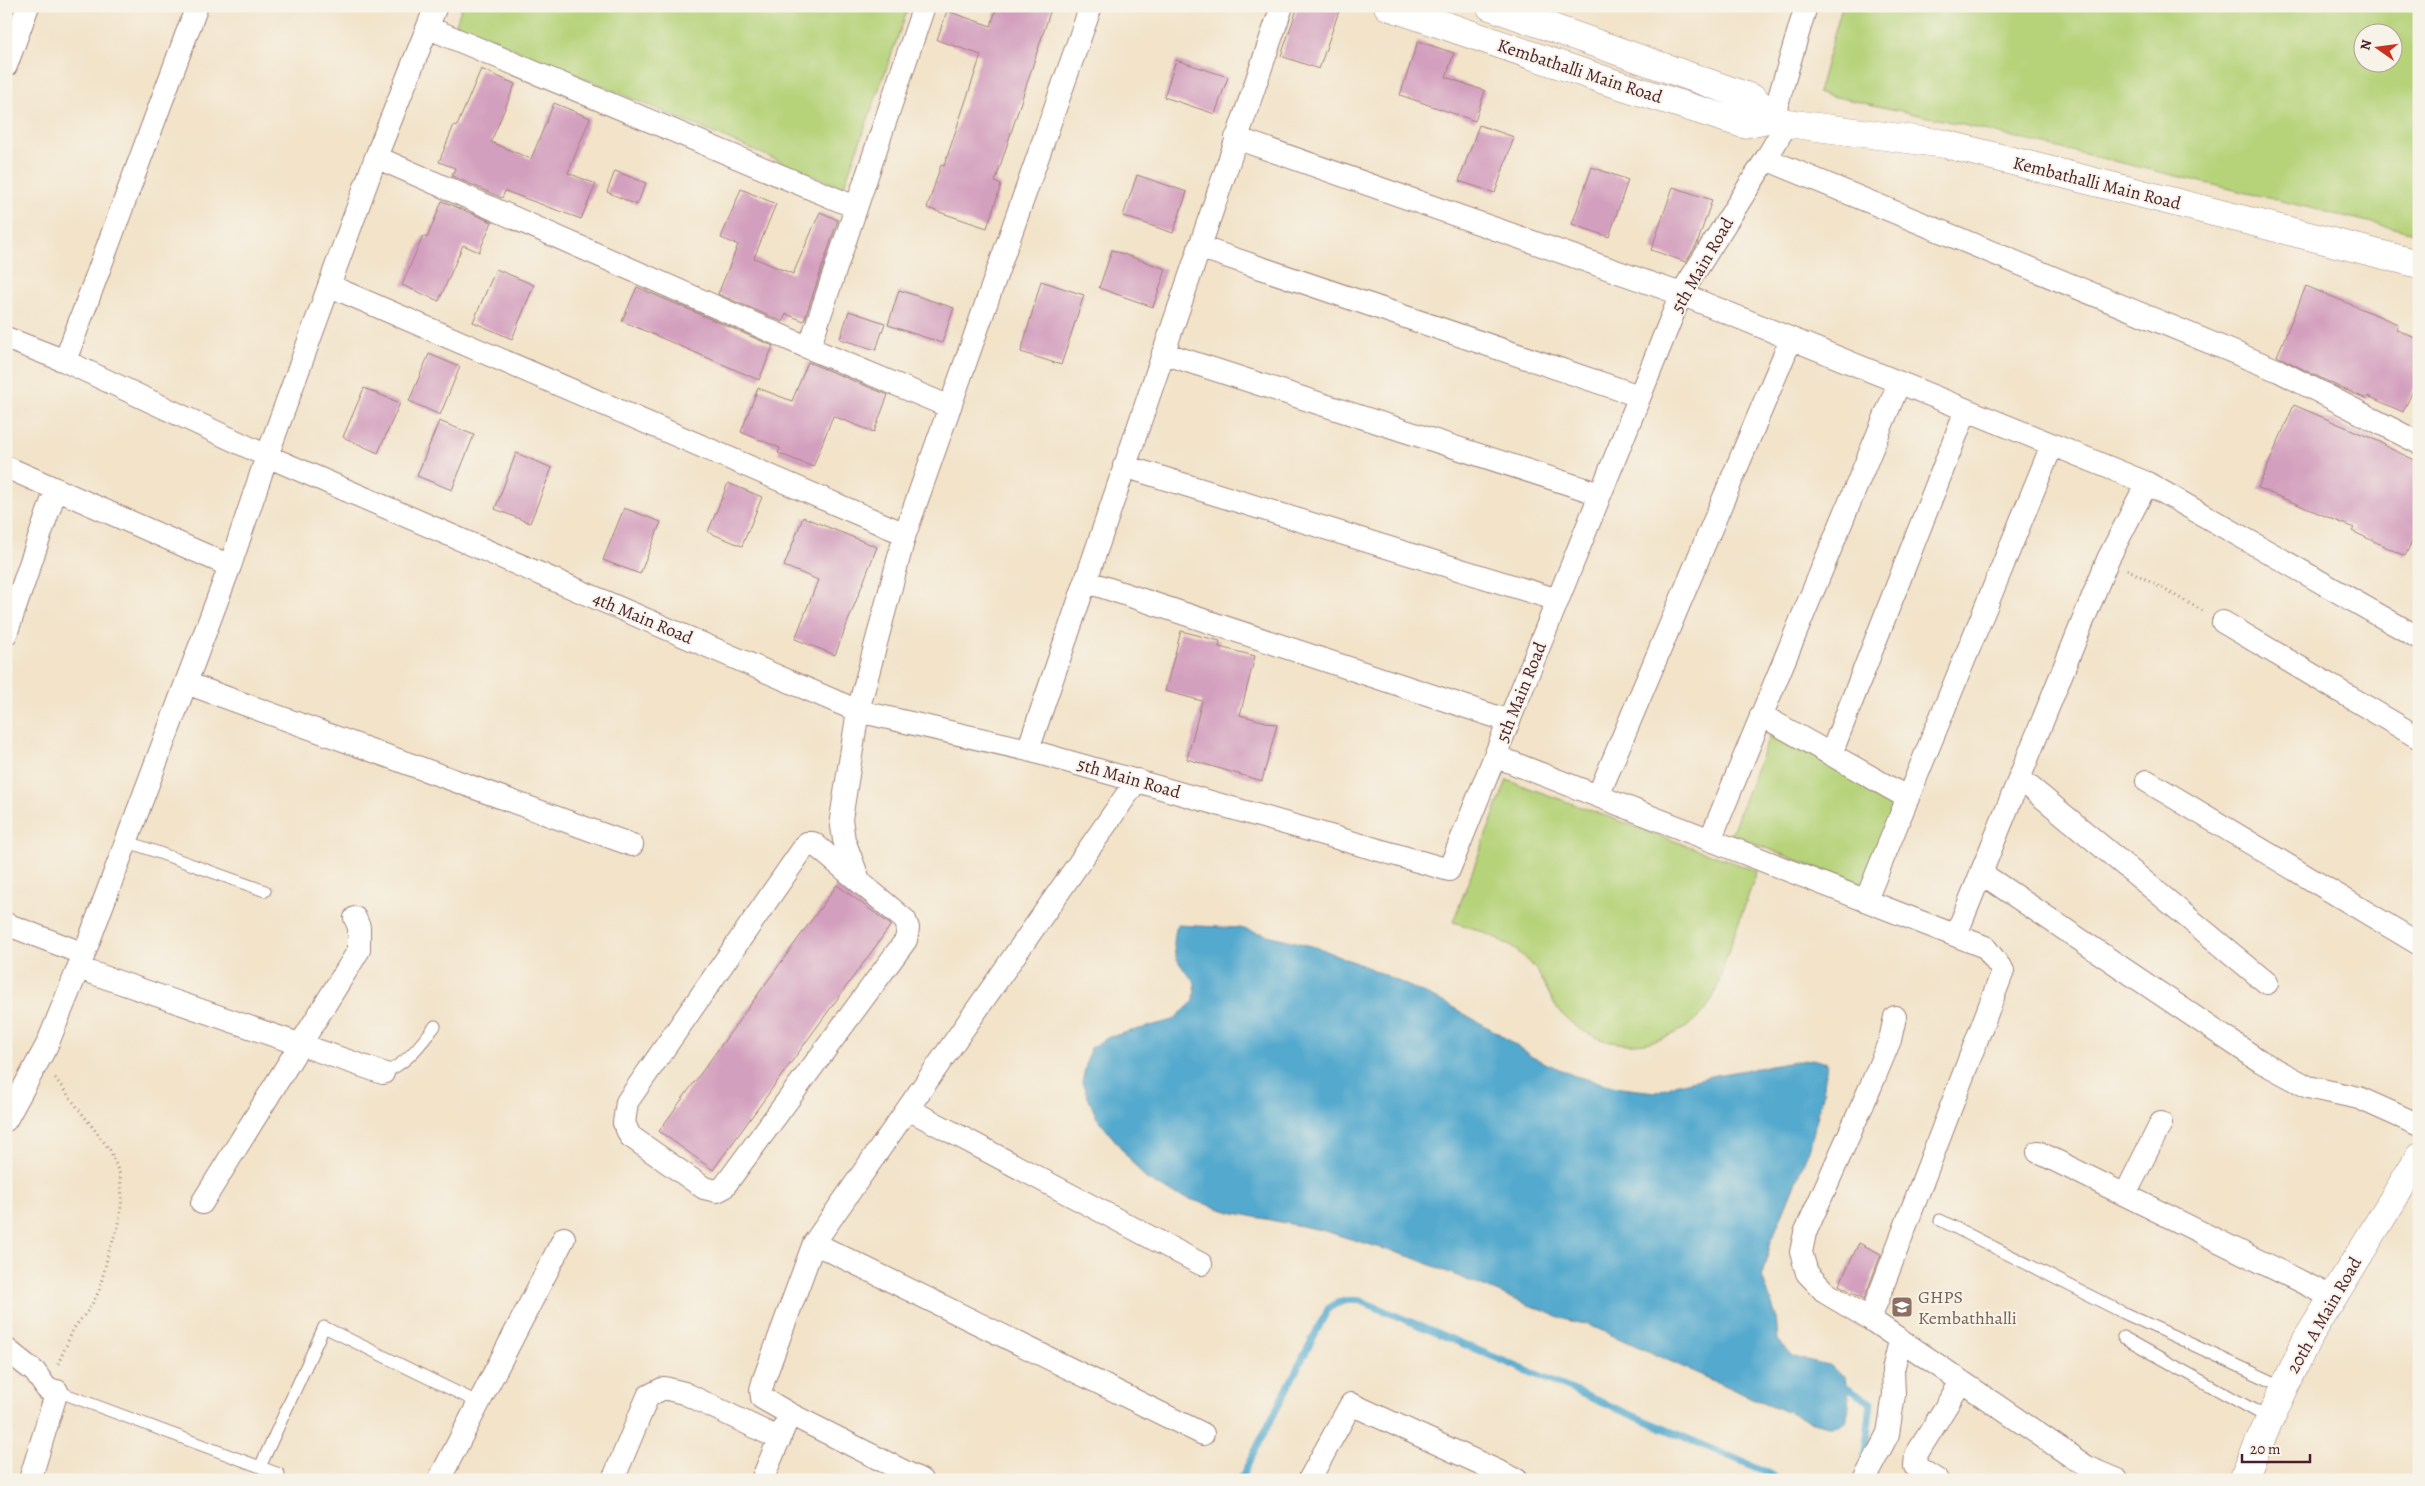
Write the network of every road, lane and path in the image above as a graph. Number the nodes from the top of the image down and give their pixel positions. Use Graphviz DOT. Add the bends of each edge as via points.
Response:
graph roads {
  1 [pos="28,6"];
  2 [pos="197,6"];
  3 [pos="436,6"];
  4 [pos="924,6"];
  5 [pos="1092,6"];
  6 [pos="1282,6"];
  7 [pos="1388,6"];
  8 [pos="1490,6"];
  9 [pos="1806,6"];
  10 [pos="429,28"];
  11 [pos="6,66"];
  12 [pos="1780,120"];
  13 [pos="1236,138"];
  14 [pos="376,157"];
  15 [pos="1766,160"];
  16 [pos="855,207"];
  17 [pos="1199,247"];
  18 [pos="2419,264"];
  19 [pos="330,286"];
  20 [pos="1681,294"];
  21 [pos="6,338"];
  22 [pos="1791,339"];
  23 [pos="809,348"];
  24 [pos="1163,353"];
  25 [pos="65,361"];
  26 [pos="1899,382"];
  27 [pos="1640,396"];
  28 [pos="950,407"];
  29 [pos="1966,410"];
  30 [pos="2419,443"];
  31 [pos="2052,445"];
  32 [pos="268,456"];
  33 [pos="1124,466"];
  34 [pos="6,467"];
  35 [pos="2147,483"];
  36 [pos="56,489"];
  37 [pos="1600,494"];
  38 [pos="905,534"];
  39 [pos="2108,559"];
  40 [pos="230,566"];
  41 [pos="1085,581"];
  42 [pos="1558,600"];
  43 [pos="2223,622"];
  44 [pos="6,634"];
  45 [pos="2419,638"];
  46 [pos="186,683"];
  47 [pos="858,711"];
  48 [pos="1761,715"];
  49 [pos="1509,721"];
  50 [pos="2419,738"];
  51 [pos="1028,750"];
  52 [pos="1830,754"];
  53 [pos="1495,756"];
  54 [pos="2020,778"];
  55 [pos="1137,780"];
  56 [pos="2146,781"];
  57 [pos="1598,796"];
  58 [pos="1908,798"];
  59 [pos="1710,840"];
  60 [pos="126,841"];
  61 [pos="632,845"];
  62 [pos="1981,873"];
  63 [pos="859,880"];
  64 [pos="265,891"];
  65 [pos="1866,900"];
  66 [pos="355,918"];
  67 [pos="6,924"];
  68 [pos="1956,935"];
  69 [pos="2419,944"];
  70 [pos="81,961"];
  71 [pos="2267,983"];
  72 [pos="1895,1017"];
  73 [pos="435,1026"];
  74 [pos="300,1045"];
  75 [pos="39,1059"];
  76 [pos="383,1074"];
  77 [pos="908,1109"];
  78 [pos="6,1120"];
  79 [pos="2162,1123"];
  80 [pos="2419,1125"];
  81 [pos="2038,1152"];
  82 [pos="2419,1156"];
  83 [pos="2125,1195"];
  84 [pos="202,1203"];
  85 [pos="1940,1220"];
  86 [pos="564,1238"];
  87 [pos="814,1243"];
  88 [pos="1201,1264"];
  89 [pos="2332,1296"];
  90 [pos="1870,1319"];
  91 [pos="2123,1337"];
  92 [pos="1900,1340"];
  93 [pos="6,1349"];
  94 [pos="1961,1382"];
  95 [pos="2284,1387"];
  96 [pos="52,1390"];
  97 [pos="479,1403"];
  98 [pos="790,1414"];
  99 [pos="2270,1420"];
  100 [pos="1203,1434"];
  101 [pos="780,1439"];
  102 [pos="260,1467"];
  103 [pos="2115,1479"];
  104 [pos="30,1480"];
  105 [pos="276,1480"];
  106 [pos="439,1480"];
  107 [pos="613,1480"];
  108 [pos="762,1480"];
  109 [pos="921,1480"];
  110 [pos="1309,1480"];
  111 [pos="1517,1480"];
  112 [pos="1864,1480"];
  113 [pos="1937,1480"];
  114 [pos="2242,1480"];
  1 -- 11 [label="street"];
  2 -- 25 [label="street"];
  3 -- 10 [label="street"];
  4 -- 16 [label="street"];
  5 -- 28 [label="street"];
  6 -- 13 [label="street"];
  7 -- 12 [label="street, Kembathalli Main Road" via="1743,124"];
  8 -- 12 [label="street, Kembathalli Main Road" via="1754,99"];
  9 -- 12 [label="street, 5th Main Road"];
  10 -- 14 [label="street"];
  10 -- 16 [label="street"];
  12 -- 15 [label="street, 5th Main Road"];
  12 -- 18 [label="street, Kembathalli Main Road" via="1945,144"];
  13 -- 17 [label="street"];
  13 -- 20 [label="street"];
  14 -- 19 [label="street"];
  14 -- 23 [label="street"];
  15 -- 20 [label="street, 5th Main Road"];
  15 -- 30 [label="street" via="2279,371"];
  16 -- 23 [label="street"];
  17 -- 24 [label="street"];
  17 -- 27 [label="street"];
  19 -- 32 [label="street"];
  19 -- 38 [label="street"];
  20 -- 22 [label="street"];
  20 -- 27 [label="street, 5th Main Road"];
  21 -- 25 [label="street, 4th Main Road"];
  22 -- 26 [label="street"];
  22 -- 57 [label="street"];
  23 -- 28 [label="street"];
  24 -- 33 [label="street"];
  24 -- 37 [label="street"];
  25 -- 32 [label="street, 4th Main Road"];
  26 -- 29 [label="street"];
  26 -- 48 [label="street"];
  27 -- 37 [label="street, 5th Main Road"];
  28 -- 38 [label="street"];
  29 -- 31 [label="street"];
  29 -- 52 [label="street"];
  31 -- 35 [label="street"];
  31 -- 58 [label="street"];
  32 -- 40 [label="street"];
  32 -- 47 [label="street, 4th Main Road"];
  33 -- 41 [label="street"];
  33 -- 42 [label="street"];
  34 -- 36 [label="street"];
  35 -- 39 [label="street"];
  35 -- 45 [label="street"];
  36 -- 40 [label="street"];
  36 -- 44 [label="street"];
  37 -- 42 [label="street, 5th Main Road"];
  38 -- 47 [label="street"];
  39 -- 43 [label="path"];
  39 -- 54 [label="street"];
  40 -- 46 [label="street"];
  41 -- 49 [label="street"];
  41 -- 51 [label="street"];
  42 -- 49 [label="street, 5th Main Road"];
  43 -- 50 [label="street"];
  46 -- 60 [label="street"];
  46 -- 61 [label="street"];
  47 -- 51 [label="street, 4th Main Road"];
  47 -- 63 [label="street" via="841,819 844,840"];
  48 -- 52 [label="street"];
  48 -- 59 [label="street"];
  49 -- 53 [label="street, 5th Main Road"];
  51 -- 55 [label="street, 5th Main Road"];
  52 -- 58 [label="street"];
  53 -- 55 [label="street, 5th Main Road" via="1449,870"];
  53 -- 57 [label="street"];
  54 -- 62 [label="street"];
  54 -- 71 [label="street"];
  55 -- 77 [label="street"];
  56 -- 69 [label="street"];
  57 -- 59 [label="street"];
  58 -- 65 [label="street"];
  59 -- 65 [label="street"];
  60 -- 64 [label="lane"];
  60 -- 70 [label="street"];
  62 -- 68 [label="street"];
  62 -- 80 [label="street" via="2260,1061 2308,1087 2360,1098"];
  63 -- 63 [label="street" via="905,920 908,928 906,940 723,1188 717,1191 704,1188 630,1136 624,1123 627,1102 807,843 813,843"];
  65 -- 68 [label="street"];
  66 -- 74 [label="street" via="359,927 359,950"];
  67 -- 70 [label="street"];
  68 -- 90 [label="street" via="1985,946 2003,971"];
  70 -- 74 [label="street"];
  70 -- 75 [label="street"];
  72 -- 90 [label="street" via="1890,1040 1805,1233 1801,1252 1807,1273 1826,1293"];
  73 -- 76 [label="lane" via="411,1056"];
  74 -- 76 [label="street"];
  74 -- 84 [label="street"];
  75 -- 78 [label="street"];
  75 -- 96 [label="path" via="110,1150 120,1175 122,1197 119,1224 99,1291 74,1328"];
  77 -- 87 [label="street"];
  77 -- 88 [label="street"];
  79 -- 83 [label="street"];
  81 -- 83 [label="street"];
  82 -- 89 [label="street, 20th A Main Road"];
  83 -- 89 [label="street"];
  85 -- 95 [label="lane" via="2124,1313"];
  86 -- 97 [label="street"];
  87 -- 98 [label="street" via="761,1390 762,1398"];
  87 -- 100 [label="street"];
  89 -- 95 [label="street, 20th A Main Road"];
  90 -- 92 [label="street"];
  91 -- 99 [label="lane"];
  92 -- 94 [label="street"];
  92 -- 112 [label="street" via="1893,1370 1894,1394 1888,1434"];
  93 -- 96 [label="street"];
  94 -- 103 [label="street" via="2088,1467"];
  94 -- 113 [label="street" via="1916,1455 1915,1466"];
  95 -- 99 [label="street, 20th A Main Road"];
  96 -- 102 [label="lane"];
  96 -- 104 [label="street"];
  97 -- 102 [label="lane" via="324,1326"];
  97 -- 106 [label="street"];
  98 -- 101 [label="street"];
  98 -- 109 [label="street"];
  99 -- 114 [label="street, 20th A Main Road"];
  101 -- 107 [label="street" via="684,1393 664,1388 648,1396"];
  101 -- 108 [label="street"];
  102 -- 105 [label="lane" via="279,1474"];
  110 -- 111 [label="street" via="1351,1404"];
}
